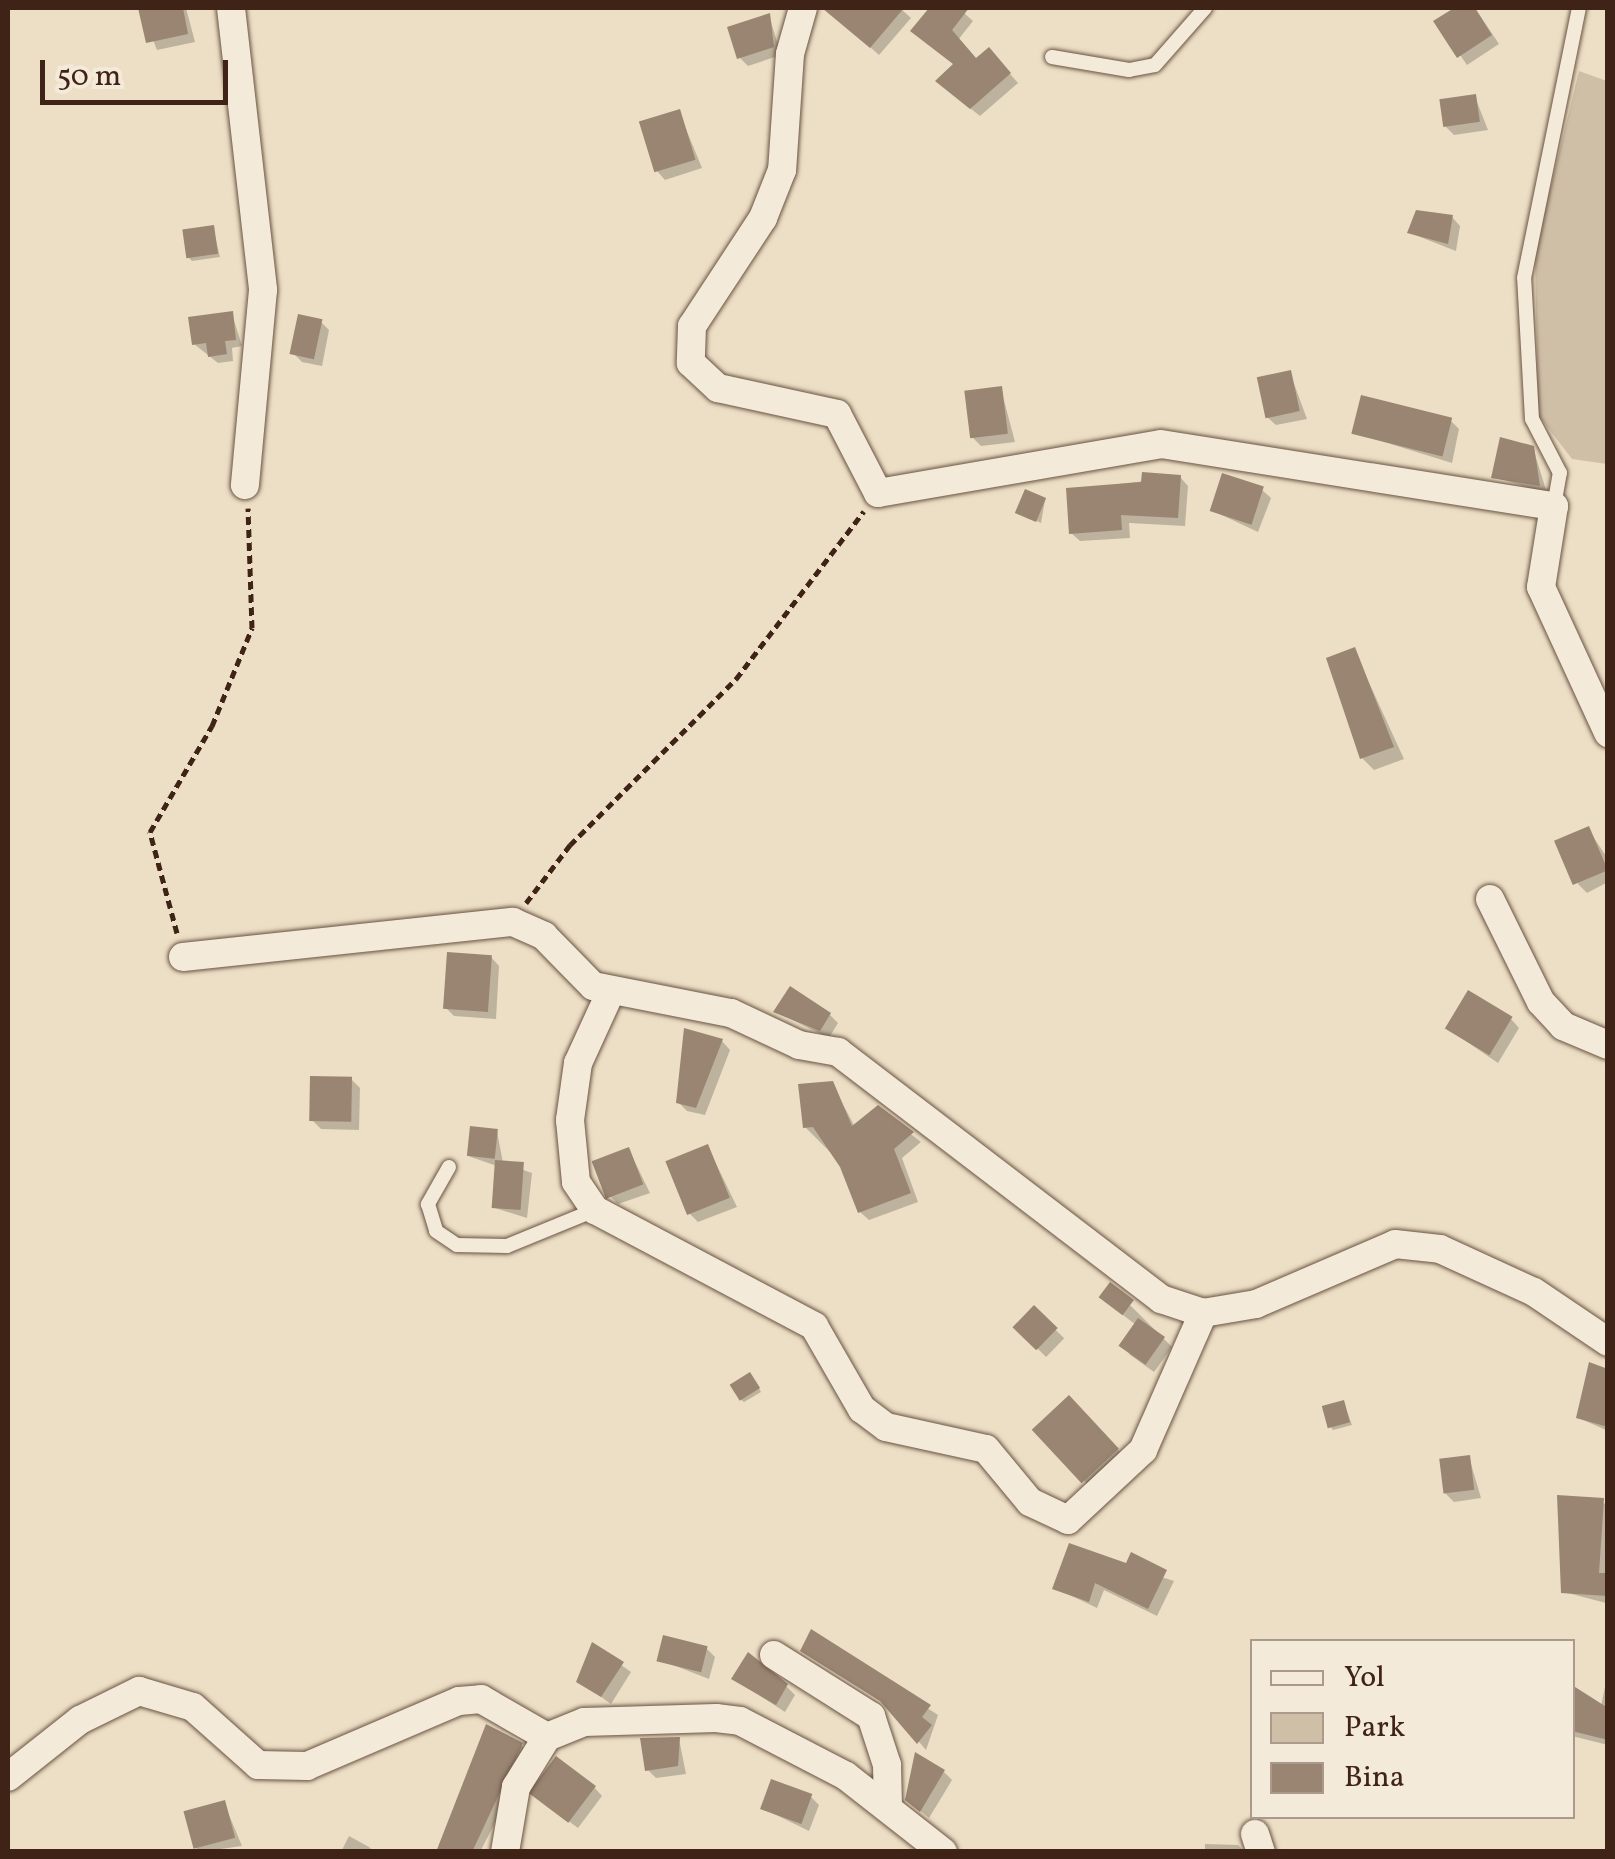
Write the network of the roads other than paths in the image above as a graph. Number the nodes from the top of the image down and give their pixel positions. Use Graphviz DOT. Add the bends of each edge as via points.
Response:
graph roads {
  1 [pos="231,8"];
  2 [pos="804,8"];
  3 [pos="1205,8"];
  4 [pos="1579,8"];
  5 [pos="1052,57"];
  6 [pos="245,485"];
  7 [pos="1554,506"];
  8 [pos="1608,733"];
  9 [pos="1490,899"];
  10 [pos="183,957"];
  11 [pos="611,991"];
  12 [pos="1608,1045"];
  13 [pos="449,1167"];
  14 [pos="595,1210"];
  15 [pos="1203,1313"];
  16 [pos="1608,1342"];
  17 [pos="774,1655"];
  18 [pos="547,1737"];
  19 [pos="8,1778"];
  20 [pos="888,1808"];
  21 [pos="505,1852"];
  22 [pos="943,1852"];
  1 -- 6 [label="street" via="263,290"];
  2 -- 7 [label="street" via="790,54 782,170 762,218 692,326 691,363 718,388 837,414 878,493 1161,444"];
  3 -- 5 [label="lane" via="1154,64 1129,70"];
  4 -- 7 [label="lane" via="1524,278 1532,419 1560,474"];
  7 -- 8 [label="street" via="1541,587"];
  9 -- 12 [label="street" via="1540,1002 1563,1026"];
  10 -- 11 [label="street" via="512,922"];
  11 -- 14 [label="street" via="578,1062 570,1120 576,1182"];
  11 -- 15 [label="street" via="712,1008 838,1052 1145,1288"];
  13 -- 14 [label="lane" via="428,1204 436,1231 456,1244 508,1246"];
  14 -- 15 [label="street" via="814,1326 862,1409 886,1427 986,1449 1030,1502 1068,1520 1142,1450"];
  15 -- 16 [label="street" via="1256,1304 1395,1244 1440,1249 1518,1284"];
  17 -- 20 [label="street" via="871,1716 887,1765"];
  18 -- 19 [label="street" via="470,1700 307,1766 258,1765 193,1707 138,1691 80,1720"];
  18 -- 20 [label="street" via="584,1722 740,1721"];
  18 -- 21 [label="street" via="516,1787"];
  20 -- 22 [label="street"];
}
